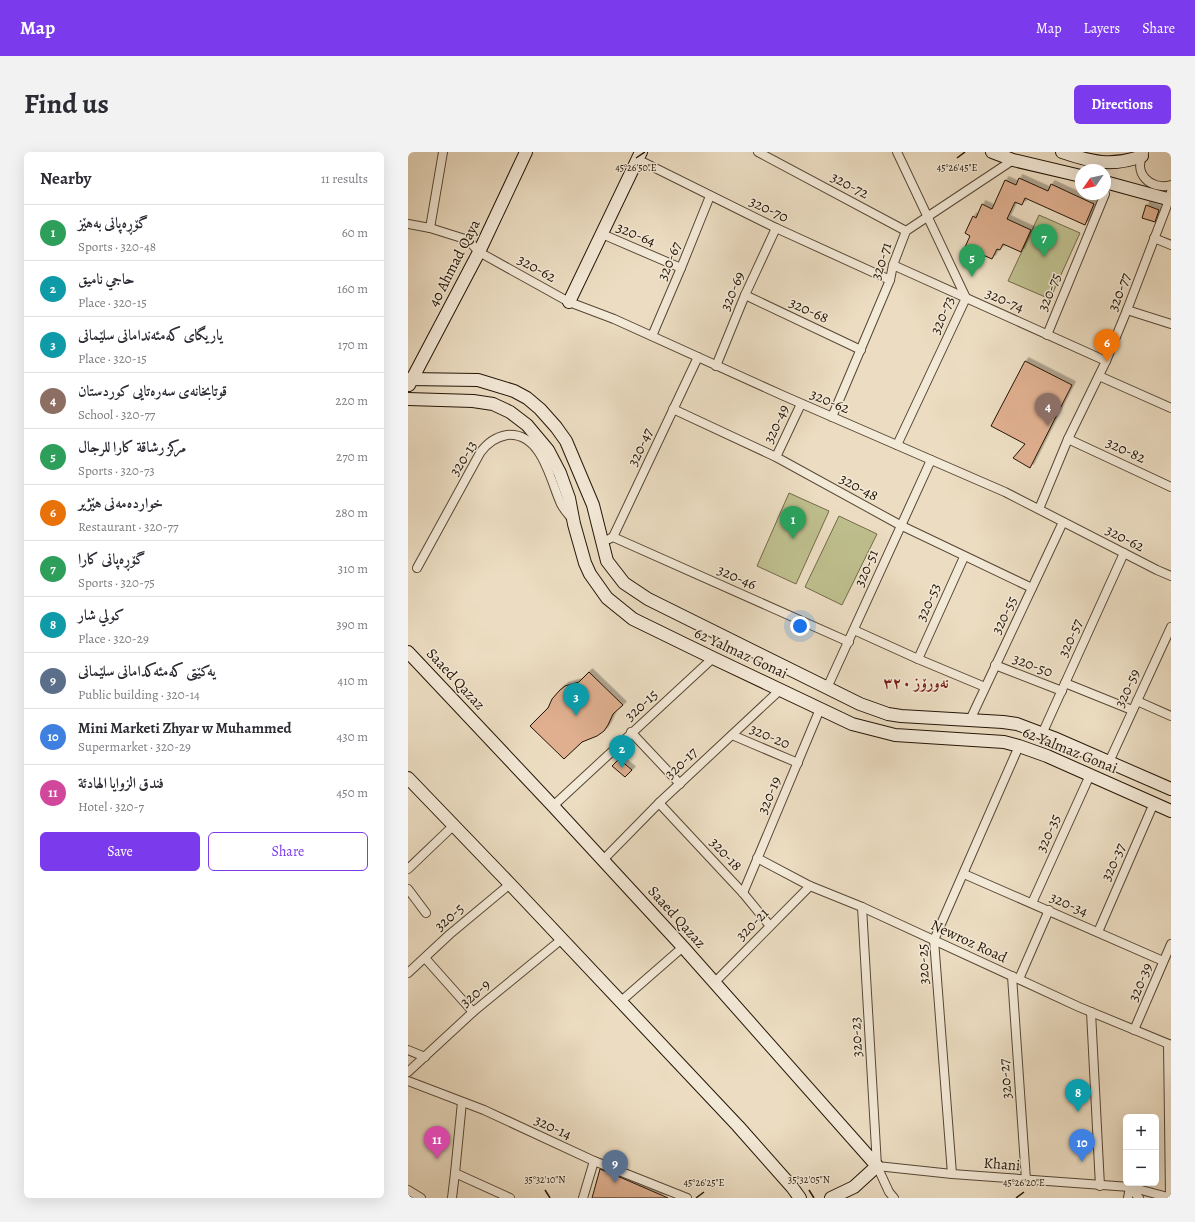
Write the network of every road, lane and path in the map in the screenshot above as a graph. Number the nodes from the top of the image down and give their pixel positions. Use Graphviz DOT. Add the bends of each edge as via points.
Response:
graph roads {
  1 [pos="443,152"];
  2 [pos="526,152"];
  3 [pos="758,152"];
  4 [pos="897,152"];
  5 [pos="992,152"];
  6 [pos="1062,152"];
  7 [pos="1143,154"];
  8 [pos="639,156"];
  9 [pos="1013,160"];
  10 [pos="1075,175"];
  11 [pos="1171,185"];
  12 [pos="1157,186"];
  13 [pos="1111,188"];
  14 [pos="1138,191"];
  15 [pos="710,196"];
  16 [pos="1170,198"];
  17 [pos="1101,200"];
  18 [pos="927,216"];
  19 [pos="408,224"];
  20 [pos="430,228"];
  21 [pos="776,228"];
  22 [pos="906,231"];
  23 [pos="602,234"];
  24 [pos="1154,238"];
  25 [pos="1171,245"];
  26 [pos="479,252"];
  27 [pos="893,265"];
  28 [pos="681,268"];
  29 [pos="890,280"];
  30 [pos="745,295"];
  31 [pos="966,298"];
  32 [pos="569,302"];
  33 [pos="1127,310"];
  34 [pos="1171,324"];
  35 [pos="1047,335"];
  36 [pos="652,336"];
  37 [pos="861,350"];
  38 [pos="698,357"];
  39 [pos="1106,361"];
  40 [pos="716,366"];
  41 [pos="1099,376"];
  42 [pos="409,382"];
  43 [pos="408,399"];
  44 [pos="801,404"];
  45 [pos="1171,408"];
  46 [pos="674,409"];
  47 [pos="832,417"];
  48 [pos="1068,439"];
  49 [pos="897,445"];
  50 [pos="776,457"];
  51 [pos="931,460"];
  52 [pos="1171,487"];
  53 [pos="1039,509"];
  54 [pos="1063,522"];
  55 [pos="574,524"];
  56 [pos="900,525"];
  57 [pos="613,537"];
  58 [pos="602,543"];
  59 [pos="1124,553"];
  60 [pos="964,556"];
  61 [pos="417,568"];
  62 [pos="1171,576"];
  63 [pos="1032,588"];
  64 [pos="1171,627"];
  65 [pos="854,630"];
  66 [pos="849,642"];
  67 [pos="408,652"];
  68 [pos="713,658"];
  69 [pos="918,659"];
  70 [pos="995,665"];
  71 [pos="985,687"];
  72 [pos="1063,687"];
  73 [pos="827,688"];
  74 [pos="781,690"];
  75 [pos="1137,701"];
  76 [pos="820,708"];
  77 [pos="1132,710"];
  78 [pos="1171,716"];
  79 [pos="938,718"];
  80 [pos="970,720"];
  81 [pos="631,732"];
  82 [pos="1042,734"];
  83 [pos="732,735"];
  84 [pos="938,738"];
  85 [pos="1019,746"];
  86 [pos="1109,762"];
  87 [pos="798,763"];
  88 [pos="1090,775"];
  89 [pos="408,778"];
  90 [pos="680,784"];
  91 [pos="1171,789"];
  92 [pos="1154,803"];
  93 [pos="659,804"];
  94 [pos="553,806"];
  95 [pos="1171,811"];
  96 [pos="454,825"];
  97 [pos="757,858"];
  98 [pos="603,860"];
  99 [pos="408,869"];
  100 [pos="964,874"];
  101 [pos="510,884"];
  102 [pos="810,886"];
  103 [pos="408,889"];
  104 [pos="743,893"];
  105 [pos="1032,903"];
  106 [pos="862,907"];
  107 [pos="1049,910"];
  108 [pos="426,913"];
  109 [pos="770,926"];
  110 [pos="1098,932"];
  111 [pos="562,939"];
  112 [pos="934,940"];
  113 [pos="1171,944"];
  114 [pos="683,947"];
  115 [pos="425,958"];
  116 [pos="1163,961"];
  117 [pos="408,973"];
  118 [pos="1016,978"];
  119 [pos="714,983"];
  120 [pos="620,1002"];
  121 [pos="473,1012"];
  122 [pos="1090,1012"];
  123 [pos="1134,1030"];
  124 [pos="1169,1045"];
  125 [pos="408,1050"];
  126 [pos="425,1057"];
  127 [pos="408,1072"];
  128 [pos="408,1081"];
  129 [pos="462,1102"];
  130 [pos="594,1161"];
  131 [pos="877,1166"];
  132 [pos="456,1173"];
  133 [pos="952,1174"];
  134 [pos="1026,1180"];
  135 [pos="1100,1186"];
  136 [pos="1130,1187"];
  137 [pos="408,1190"];
  138 [pos="421,1198"];
  139 [pos="452,1198"];
  140 [pos="510,1198"];
  141 [pos="583,1198"];
  142 [pos="687,1198"];
  143 [pos="800,1198"];
  144 [pos="831,1198"];
  145 [pos="894,1198"];
  146 [pos="1128,1198"];
  147 [pos="1139,1198"];
  148 [pos="1170,1198"];
  1 -- 20 [label="street"];
  2 -- 26 [label="street, 40 Ahmad Qaya"];
  3 -- 22 [label="street, 320-72"];
  4 -- 18 [label="street, 320-73"];
  5 -- 9 [label="street"];
  6 -- 7 [label="street" via="1104,163 1123,162"];
  7 -- 12 [label="street" via="1140,164 1144,178"];
  8 -- 15 [label="street, 320-70"];
  8 -- 23 [label="street"];
  9 -- 10 [label="street"];
  9 -- 18 [label="street, 320-71"];
  11 -- 12 [label="street"];
  12 -- 14 [label="street"];
  13 -- 14 [label="street"];
  14 -- 16 [label="street"];
  15 -- 21 [label="street, 320-70"];
  15 -- 28 [label="street, 320-67"];
  16 -- 24 [label="street, 320-77"];
  17 -- 35 [label="street, 320-75"];
  18 -- 22 [label="street, 320-71"];
  18 -- 31 [label="street, 320-73"];
  19 -- 20 [label="street, 320-62"];
  20 -- 26 [label="street, 320-62" via="469,241"];
  21 -- 29 [label="street, 320-70"];
  21 -- 30 [label="street, 320-69"];
  22 -- 27 [label="street, 320-71"];
  23 -- 28 [label="street, 320-64"];
  23 -- 32 [label="street"];
  24 -- 25 [label="street"];
  24 -- 33 [label="street, 320-77"];
  26 -- 32 [label="street, 320-62"];
  26 -- 42 [label="street, 40 Ahmad Qaya"];
  27 -- 29 [label="street, 320-71"];
  27 -- 31 [label="street, 320-74"];
  28 -- 36 [label="street, 320-67"];
  29 -- 37 [label="street, 320-71"];
  30 -- 37 [label="street, 320-68"];
  30 -- 40 [label="street, 320-69"];
  31 -- 35 [label="street, 320-74"];
  31 -- 49 [label="street, 320-73"];
  32 -- 36 [label="street, 320-62"];
  33 -- 34 [label="street"];
  33 -- 39 [label="street, 320-77"];
  35 -- 39 [label="street, 320-74"];
  36 -- 38 [label="street, 320-62"];
  37 -- 47 [label="street, 320-71"];
  38 -- 40 [label="street, 320-62"];
  38 -- 46 [label="street, 320-47"];
  39 -- 41 [label="street, 320-77"];
  40 -- 44 [label="street, 320-62"];
  41 -- 45 [label="street"];
  41 -- 48 [label="street, 320-77"];
  42 -- 58 [label="street, 62 Yalmaz Gonai" via="478,380 514,391 527,398 540,409 566,441 593,505"];
  43 -- 55 [label="street, 62 Yalmaz Gonai" via="473,401 493,404 510,412 526,425 555,462 565,486"];
  44 -- 47 [label="street, 320-62"];
  44 -- 50 [label="street, 320-49"];
  46 -- 50 [label="street, 320-48"];
  46 -- 57 [label="street, 320-47"];
  47 -- 49 [label="street, 320-62"];
  48 -- 52 [label="street, 320-82"];
  48 -- 53 [label="street, 320-77"];
  49 -- 51 [label="street, 320-62"];
  50 -- 56 [label="street, 320-48"];
  51 -- 53 [label="street, 320-62"];
  51 -- 56 [label="street, 320-51"];
  53 -- 54 [label="street, 320-62"];
  54 -- 59 [label="street, 320-62"];
  54 -- 63 [label="street, 320-55"];
  55 -- 61 [label="street, 320-13" via="561,505 552,478 533,443 523,437 504,436 490,442 480,453"];
  55 -- 68 [label="street, 62 Yalmaz Gonai" via="590,574 607,598 633,619"];
  56 -- 60 [label="street, 320-48"];
  56 -- 65 [label="street, 320-51"];
  57 -- 58 [label="street"];
  57 -- 66 [label="street, 320-46"];
  58 -- 73 [label="street, 62 Yalmaz Gonai" via="607,561 615,573 635,591"];
  59 -- 62 [label="street, 320-62"];
  59 -- 72 [label="street, 320-57"];
  60 -- 63 [label="street, 320-48"];
  60 -- 69 [label="street, 320-53"];
  63 -- 70 [label="street, 320-55"];
  64 -- 75 [label="street, 320-59"];
  65 -- 66 [label="street, 320-51"];
  65 -- 69 [label="street"];
  66 -- 73 [label="street, 320-51"];
  67 -- 94 [label="street, Saaed Qazaz"];
  68 -- 74 [label="street, 62 Yalmaz Gonai"];
  68 -- 81 [label="street, 320-15"];
  69 -- 71 [label="street"];
  70 -- 71 [label="street, 320-55"];
  70 -- 72 [label="street, 320-50"];
  71 -- 80 [label="street, 320-55"];
  72 -- 77 [label="street, 320-50"];
  72 -- 82 [label="street, 320-57"];
  73 -- 79 [label="street, 62 Yalmaz Gonai" via="888,714"];
  74 -- 76 [label="street, 62 Yalmaz Gonai"];
  74 -- 83 [label="street, 320-17"];
  75 -- 77 [label="street, 320-59"];
  75 -- 78 [label="street"];
  76 -- 84 [label="street, 62 Yalmaz Gonai" via="852,724 895,735"];
  76 -- 87 [label="street, 320-19"];
  77 -- 86 [label="street, 320-59"];
  79 -- 80 [label="street, 62 Yalmaz Gonai"];
  79 -- 84 [label="street"];
  80 -- 82 [label="street, 62 Yalmaz Gonai" via="1017,724"];
  81 -- 90 [label="street"];
  81 -- 94 [label="street, 320-15"];
  82 -- 86 [label="street, 62 Yalmaz Gonai"];
  83 -- 87 [label="street, 320-20"];
  83 -- 90 [label="street, 320-17"];
  84 -- 85 [label="street, 62 Yalmaz Gonai" via="1004,742"];
  85 -- 88 [label="street, 62 Yalmaz Gonai"];
  85 -- 100 [label="street, 320-25"];
  86 -- 91 [label="street, 62 Yalmaz Gonai"];
  87 -- 97 [label="street, 320-19"];
  88 -- 92 [label="street, 62 Yalmaz Gonai"];
  88 -- 105 [label="street, 320-35"];
  89 -- 96 [label="street"];
  90 -- 93 [label="street, 320-17"];
  92 -- 95 [label="street, 62 Yalmaz Gonai"];
  92 -- 110 [label="street, 320-37"];
  93 -- 98 [label="street, 320-17"];
  93 -- 104 [label="street, 320-18"];
  94 -- 98 [label="street, Saaed Qazaz"];
  96 -- 99 [label="street"];
  96 -- 101 [label="street"];
  97 -- 102 [label="street, Newroz Road"];
  97 -- 104 [label="street, 320-19"];
  98 -- 114 [label="street, Saaed Qazaz"];
  100 -- 105 [label="street, 320-34"];
  100 -- 112 [label="street, 320-25"];
  101 -- 111 [label="street"];
  101 -- 115 [label="street, 320-5"];
  102 -- 106 [label="street, Newroz Road"];
  102 -- 109 [label="street, 320-21"];
  103 -- 108 [label="street"];
  104 -- 109 [label="street, 320-18"];
  105 -- 107 [label="street, 320-34"];
  106 -- 112 [label="street, Newroz Road"];
  106 -- 131 [label="street, 320-23"];
  107 -- 110 [label="street, 320-34"];
  107 -- 118 [label="street"];
  109 -- 119 [label="street, 320-21"];
  110 -- 116 [label="street, 320-34"];
  111 -- 120 [label="street"];
  111 -- 121 [label="street, 320-9"];
  112 -- 118 [label="street, Newroz Road"];
  112 -- 133 [label="street, 320-25"];
  113 -- 116 [label="street, 320-39"];
  114 -- 119 [label="street, Saaed Qazaz"];
  114 -- 120 [label="street"];
  115 -- 117 [label="street, 320-5"];
  115 -- 121 [label="street"];
  116 -- 123 [label="street, 320-39"];
  118 -- 122 [label="street, Newroz Road"];
  118 -- 134 [label="street, 320-27"];
  119 -- 131 [label="street, Saaed Qazaz"];
  120 -- 143 [label="street" via="738,1126"];
  121 -- 126 [label="street, 320-9"];
  122 -- 123 [label="street, Newroz Road"];
  122 -- 135 [label="street"];
  123 -- 124 [label="street, Newroz Road"];
  124 -- 148 [label="street"];
  125 -- 126 [label="street"];
  126 -- 127 [label="street, 320-9"];
  128 -- 129 [label="street, 320-14"];
  129 -- 130 [label="street, 320-14"];
  129 -- 132 [label="street"];
  130 -- 141 [label="street"];
  130 -- 142 [label="street, 320-14"];
  131 -- 133 [label="street, Khani"];
  131 -- 144 [label="street" via="854,1187"];
  131 -- 145 [label="street"];
  132 -- 139 [label="street"];
  132 -- 140 [label="street"];
  133 -- 134 [label="street, Khani"];
  134 -- 135 [label="street, Khani"];
  135 -- 136 [label="street, Khani"];
  136 -- 146 [label="street"];
  136 -- 147 [label="street"];
  136 -- 148 [label="street, Khani"];
  137 -- 138 [label="street"];
}
